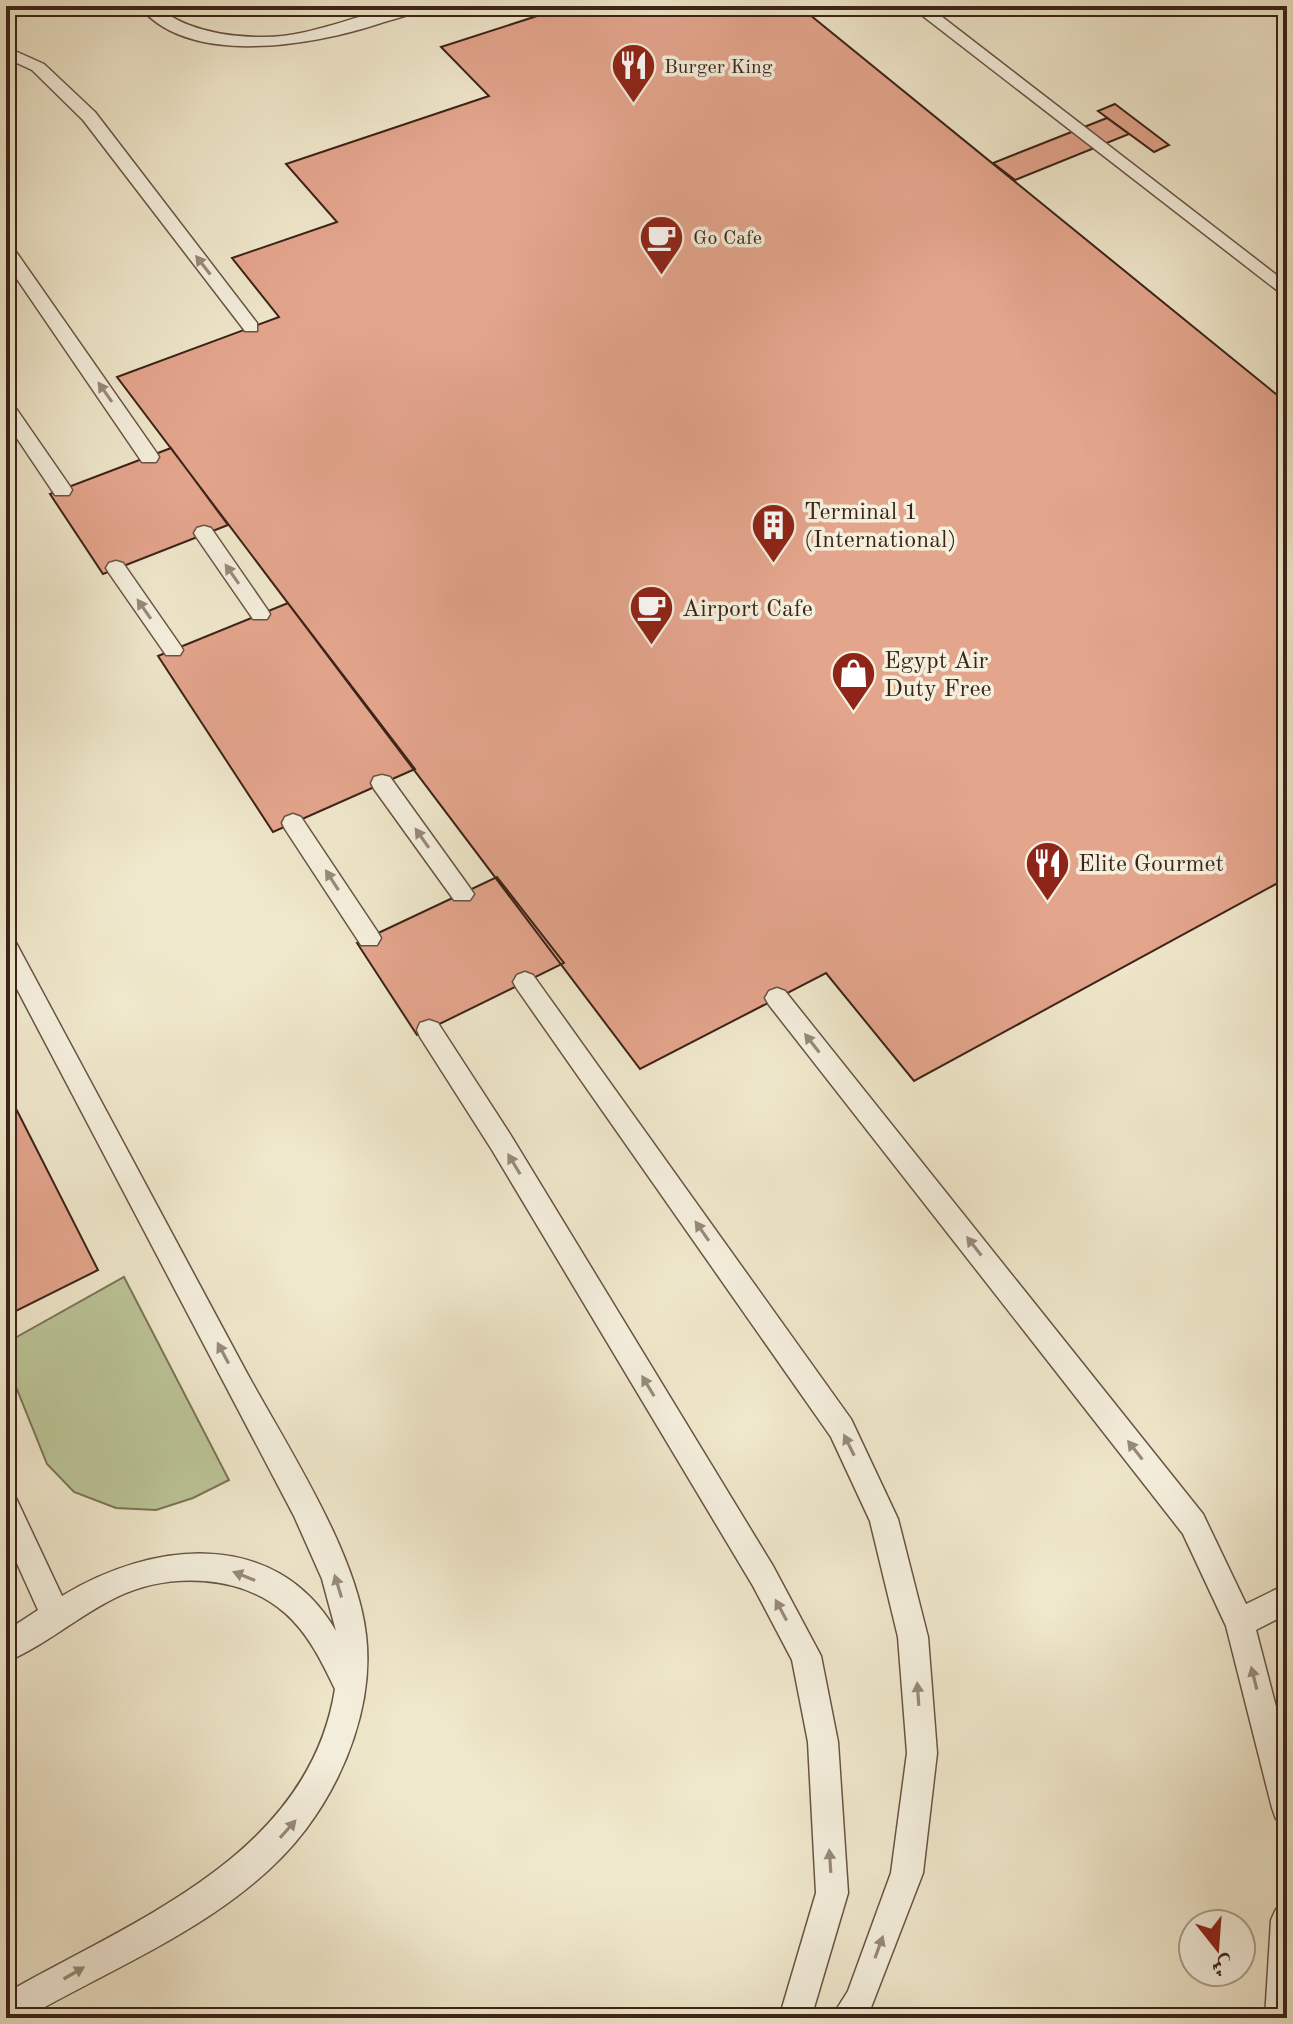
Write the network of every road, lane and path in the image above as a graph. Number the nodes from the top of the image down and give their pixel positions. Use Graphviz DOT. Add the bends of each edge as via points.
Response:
graph roads {
  1 [pos="147,6"];
  2 [pos="415,6"];
  3 [pos="918,6"];
  4 [pos="6,52"];
  5 [pos="6,250"];
  6 [pos="1287,292"];
  7 [pos="251,327"];
  8 [pos="6,408"];
  9 [pos="149,457"];
  10 [pos="62,490"];
  11 [pos="204,533"];
  12 [pos="116,568"];
  13 [pos="260,614"];
  14 [pos="173,650"];
  15 [pos="382,783"];
  16 [pos="293,823"];
  17 [pos="462,894"];
  18 [pos="369,938"];
  19 [pos="6,946"];
  20 [pos="525,982"];
  21 [pos="777,998"];
  22 [pos="429,1030"];
  23 [pos="6,1508"];
  24 [pos="1287,1598"];
  25 [pos="57,1618"];
  26 [pos="1240,1623"];
  27 [pos="6,1647"];
  28 [pos="351,1690"];
  29 [pos="1287,1808"];
  30 [pos="1287,1920"];
  31 [pos="9,2010"];
  32 [pos="795,2018"];
  33 [pos="847,2018"];
  34 [pos="1281,2018"];
  1 -- 2 [label="lane" via="187,31 271,44 332,34"];
  3 -- 6 [label="lane"];
  7 -- 4 [label="lane, one-way" via="89,116 38,67"];
  9 -- 5 [label="lane, one-way"];
  8 -- 10 [label="lane"];
  13 -- 11 [label="lane, one-way"];
  14 -- 12 [label="lane, one-way"];
  17 -- 15 [label="lane, one-way"];
  18 -- 16 [label="lane, one-way"];
  28 -- 19 [label="lane, one-way" via="350,1626 333,1569 304,1506"];
  33 -- 20 [label="lane, one-way" via="860,2001 907,1873 922,1753 913,1637 884,1519 841,1428"];
  26 -- 21 [label="lane, one-way" via="1193,1524"];
  32 -- 22 [label="lane, one-way" via="832,1893 823,1742 806,1656 714,1495"];
  23 -- 25 [label="lane"];
  24 -- 26 [label="lane"];
  25 -- 27 [label="lane"];
  28 -- 25 [label="lane, one-way" via="324,1635 286,1595 236,1572 179,1566 122,1580"];
  29 -- 26 [label="lane, one-way"];
  31 -- 28 [label="lane, one-way" via="208,1896 264,1856 297,1820 323,1778"];
  30 -- 34 [label="lane"];
}
